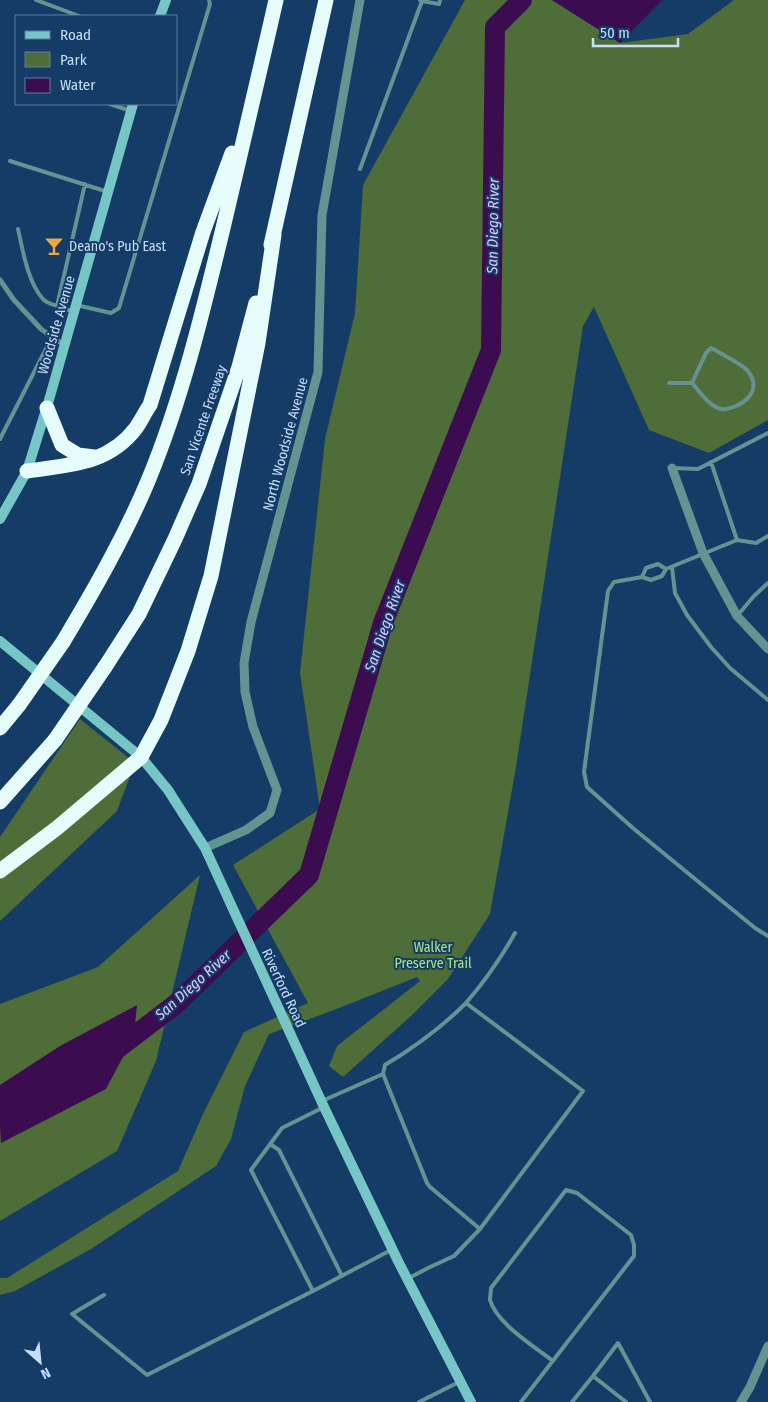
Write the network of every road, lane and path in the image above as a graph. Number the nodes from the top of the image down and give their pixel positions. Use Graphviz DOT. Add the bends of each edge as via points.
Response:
graph roads {
  1 [pos="36,0"];
  2 [pos="166,0"];
  3 [pos="209,0"];
  4 [pos="276,0"];
  5 [pos="326,0"];
  6 [pos="360,0"];
  7 [pos="421,0"];
  8 [pos="440,0"];
  9 [pos="76,15"];
  10 [pos="160,15"];
  11 [pos="255,88"];
  12 [pos="117,105"];
  13 [pos="132,107"];
  14 [pos="10,161"];
  15 [pos="360,169"];
  16 [pos="85,184"];
  17 [pos="108,192"];
  18 [pos="18,229"];
  19 [pos="274,235"];
  20 [pos="0,280"];
  21 [pos="57,306"];
  22 [pos="75,308"];
  23 [pos="52,337"];
  24 [pos="65,345"];
  25 [pos="669,383"];
  26 [pos="692,384"];
  27 [pos="47,408"];
  28 [pos="768,433"];
  29 [pos="0,439"];
  30 [pos="100,457"];
  31 [pos="711,462"];
  32 [pos="672,468"];
  33 [pos="27,471"];
  34 [pos="0,519"];
  35 [pos="768,536"];
  36 [pos="737,540"];
  37 [pos="703,553"];
  38 [pos="672,567"];
  39 [pos="666,569"];
  40 [pos="642,577"];
  41 [pos="768,583"];
  42 [pos="737,616"];
  43 [pos="0,641"];
  44 [pos="768,649"];
  45 [pos="768,700"];
  46 [pos="0,728"];
  47 [pos="141,758"];
  48 [pos="0,802"];
  49 [pos="205,848"];
  50 [pos="0,871"];
  51 [pos="516,933"];
  52 [pos="768,936"];
  53 [pos="466,1003"];
  54 [pos="383,1074"];
  55 [pos="323,1104"];
  56 [pos="270,1144"];
  57 [pos="480,1229"];
  58 [pos="393,1249"];
  59 [pos="342,1276"];
  60 [pos="407,1279"];
  61 [pos="313,1290"];
  62 [pos="104,1296"];
  63 [pos="768,1346"];
  64 [pos="553,1360"];
  65 [pos="593,1376"];
  66 [pos="461,1381"];
  67 [pos="419,1402"];
  68 [pos="471,1402"];
  69 [pos="521,1402"];
  70 [pos="572,1402"];
  71 [pos="626,1402"];
  72 [pos="650,1402"];
  73 [pos="741,1402"];
  1 -- 9 [label="lane"];
  2 -- 10 [label="main road"];
  3 -- 22 [label="lane" via="119,308 111,313"];
  4 -- 11 [label="highway"];
  5 -- 19 [label="highway, San Vicente Freeway"];
  6 -- 49 [label="street, North Woodside Avenue" via="322,215 318,372 244,663 245,692 253,726 277,790 270,813 246,830"];
  7 -- 8 [label="lane" via="439,4"];
  7 -- 15 [label="lane"];
  11 -- 30 [label="highway" via="203,232 150,405 136,428 116,448"];
  11 -- 46 [label="highway, bridge" via="207,293 178,400 148,480 129,525 96,587 63,642"];
  12 -- 13 [label="lane"];
  13 -- 17 [label="main road, Woodside Avenue"];
  14 -- 16 [label="lane"];
  16 -- 17 [label="lane"];
  16 -- 21 [label="lane"];
  17 -- 22 [label="main road, Woodside Avenue"];
  18 -- 21 [label="lane" via="37,291 44,301"];
  19 -- 47 [label="highway" via="258,343 211,576 188,651 161,720"];
  19 -- 48 [label="highway, San Vicente Freeway, bridge" via="239,367 199,484 139,614 55,740"];
  20 -- 23 [label="street" via="41,330"];
  21 -- 22 [label="lane"];
  22 -- 24 [label="main road, Woodside Avenue"];
  23 -- 24 [label="street"];
  23 -- 29 [label="lane"];
  24 -- 27 [label="main road, Woodside Avenue"];
  25 -- 26 [label="lane"];
  26 -- 26 [label="lane" via="714,406 722,409 746,401 754,388 746,369 711,348 706,352"];
  27 -- 30 [label="highway" via="62,445 78,455"];
  27 -- 33 [label="main road, Woodside Avenue"];
  28 -- 31 [label="lane"];
  30 -- 33 [label="highway"];
  31 -- 32 [label="lane" via="698,469"];
  31 -- 36 [label="lane"];
  32 -- 37 [label="street"];
  33 -- 34 [label="main road, Woodside Avenue"];
  35 -- 36 [label="lane" via="756,543"];
  36 -- 37 [label="lane"];
  37 -- 38 [label="lane"];
  37 -- 42 [label="street"];
  38 -- 39 [label="lane"];
  38 -- 45 [label="lane" via="675,593 687,615 730,668"];
  39 -- 40 [label="lane" via="662,576 651,580"];
  39 -- 40 [label="lane" via="658,564 646,568"];
  40 -- 52 [label="lane" via="614,582 608,592 584,772 587,787 641,835"];
  41 -- 42 [label="lane"];
  42 -- 44 [label="street"];
  43 -- 47 [label="main road, Riverford Road"];
  47 -- 49 [label="main road, Riverford Road" via="168,790"];
  47 -- 50 [label="highway"];
  49 -- 55 [label="main road, Riverford Road"];
  51 -- 53 [label="lane"];
  53 -- 54 [label="lane" via="418,1045 384,1066"];
  53 -- 57 [label="lane" via="583,1092"];
  54 -- 55 [label="lane"];
  54 -- 57 [label="lane" via="430,1188"];
  55 -- 56 [label="lane" via="282,1128"];
  55 -- 58 [label="main road, Riverford Road"];
  56 -- 59 [label="lane" via="279,1150"];
  56 -- 61 [label="lane" via="251,1170"];
  57 -- 60 [label="lane" via="454,1256"];
  58 -- 59 [label="lane"];
  58 -- 60 [label="main road, Riverford Road"];
  59 -- 61 [label="lane"];
  60 -- 66 [label="main road, Riverford Road"];
  61 -- 62 [label="lane" via="147,1375 72,1314"];
  63 -- 73 [label="street"];
  64 -- 64 [label="lane" via="634,1256 631,1235 577,1194 566,1190 491,1288 490,1298 504,1322"];
  64 -- 69 [label="lane"];
  65 -- 70 [label="lane"];
  65 -- 71 [label="lane"];
  65 -- 72 [label="lane" via="618,1343"];
  66 -- 67 [label="lane"];
  66 -- 68 [label="main road, Riverford Road"];
}
